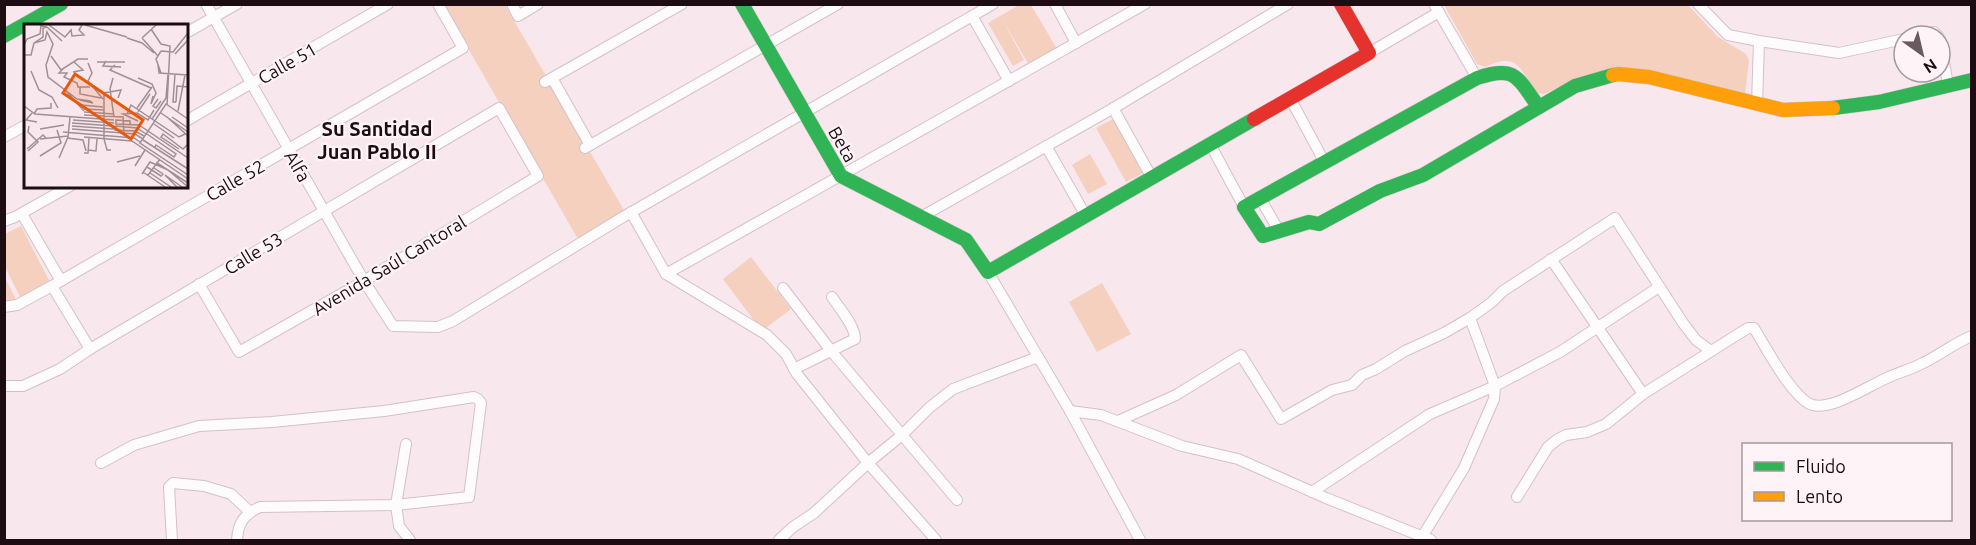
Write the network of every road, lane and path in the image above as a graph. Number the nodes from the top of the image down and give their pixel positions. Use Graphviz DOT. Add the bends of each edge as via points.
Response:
graph roads {
  1 [pos="61,4"];
  2 [pos="206,4"];
  3 [pos="237,4"];
  4 [pos="388,4"];
  5 [pos="438,4"];
  6 [pos="512,4"];
  7 [pos="538,4"];
  8 [pos="682,4"];
  9 [pos="742,4"];
  10 [pos="838,4"];
  11 [pos="993,4"];
  12 [pos="1055,4"];
  13 [pos="1144,4"];
  14 [pos="1288,4"];
  15 [pos="1341,4"];
  16 [pos="1698,4"];
  17 [pos="1437,8"];
  18 [pos="972,16"];
  19 [pos="213,18"];
  20 [pos="25,24"];
  21 [pos="24,25"];
  22 [pos="188,32"];
  23 [pos="4,36"];
  24 [pos="1759,41"];
  25 [pos="1892,42"];
  26 [pos="1076,43"];
  27 [pos="765,46"];
  28 [pos="1369,53"];
  29 [pos="1477,78"];
  30 [pos="1971,80"];
  31 [pos="1009,81"];
  32 [pos="252,83"];
  33 [pos="1948,85"];
  34 [pos="1290,98"];
  35 [pos="1757,104"];
  36 [pos="1538,106"];
  37 [pos="1113,108"];
  38 [pos="804,113"];
  39 [pos="188,120"];
  40 [pos="24,126"];
  41 [pos="4,137"];
  42 [pos="1210,144"];
  43 [pos="1046,146"];
  44 [pos="289,149"];
  45 [pos="1325,163"];
  46 [pos="538,176"];
  47 [pos="841,176"];
  48 [pos="1152,178"];
  49 [pos="67,188"];
  50 [pos="1260,198"];
  51 [pos="1244,207"];
  52 [pos="324,211"];
  53 [pos="631,212"];
  54 [pos="22,214"];
  55 [pos="1086,216"];
  56 [pos="921,217"];
  57 [pos="4,221"];
  58 [pos="1279,231"];
  59 [pos="1551,259"];
  60 [pos="988,272"];
  61 [pos="666,274"];
  62 [pos="364,281"];
  63 [pos="56,284"];
  64 [pos="200,284"];
  65 [pos="1659,287"];
  66 [pos="783,288"];
  67 [pos="832,297"];
  68 [pos="4,307"];
  69 [pos="1470,318"];
  70 [pos="1598,327"];
  71 [pos="1971,336"];
  72 [pos="90,349"];
  73 [pos="1711,351"];
  74 [pos="832,352"];
  75 [pos="1038,357"];
  76 [pos="794,369"];
  77 [pos="4,386"];
  78 [pos="1495,386"];
  79 [pos="1643,394"];
  80 [pos="1070,411"];
  81 [pos="1118,421"];
  82 [pos="902,435"];
  83 [pos="406,444"];
  84 [pos="101,463"];
  85 [pos="868,463"];
  86 [pos="1312,492"];
  87 [pos="1517,497"];
  88 [pos="957,500"];
  89 [pos="396,505"];
  90 [pos="250,512"];
  91 [pos="1426,539"];
  92 [pos="172,540"];
  93 [pos="237,540"];
  94 [pos="410,540"];
  95 [pos="779,540"];
  96 [pos="936,540"];
  97 [pos="1140,540"];
  1 -- 20 [label="street"];
  2 -- 19 [label="street, Alfa"];
  3 -- 19 [label="street"];
  4 -- 32 [label="street, Calle 51"];
  5 -- 44 [label="street, Calle 52" via="463,48"];
  6 -- 7 [label="street" via="518,16"];
  8 -- 27 [label="street" via="549,80 587,147"];
  9 -- 27 [label="street, Beta"];
  10 -- 27 [label="street"];
  11 -- 18 [label="street"];
  12 -- 26 [label="street"];
  13 -- 26 [label="street"];
  14 -- 37 [label="street"];
  15 -- 28 [label="street"];
  16 -- 24 [label="street" via="1728,35"];
  17 -- 28 [label="street"];
  17 -- 29 [label="street"];
  18 -- 31 [label="street"];
  18 -- 38 [label="street"];
  19 -- 22 [label="street"];
  19 -- 32 [label="street, Alfa"];
  21 -- 23 [label="street"];
  24 -- 25 [label="street" via="1839,53"];
  24 -- 35 [label="street"];
  26 -- 31 [label="street"];
  27 -- 38 [label="street, Beta"];
  28 -- 34 [label="street"];
  29 -- 36 [label="street" via="1496,71 1509,72"];
  29 -- 45 [label="street"];
  30 -- 33 [label="street"];
  31 -- 47 [label="street"];
  32 -- 39 [label="street, Calle 51"];
  32 -- 44 [label="street, Alfa"];
  33 -- 35 [label="street" via="1879,102 1829,109 1783,110"];
  34 -- 42 [label="street"];
  34 -- 45 [label="street"];
  35 -- 36 [label="street" via="1649,77 1618,74 1575,86"];
  36 -- 58 [label="street" via="1423,175 1380,191 1319,224 1309,222"];
  37 -- 43 [label="street"];
  37 -- 48 [label="street"];
  38 -- 47 [label="street, Beta"];
  38 -- 53 [label="street"];
  40 -- 41 [label="street"];
  42 -- 48 [label="street"];
  42 -- 51 [label="street"];
  43 -- 55 [label="street"];
  43 -- 56 [label="street"];
  44 -- 52 [label="street, Alfa"];
  44 -- 63 [label="street, Calle 52"];
  45 -- 50 [label="street"];
  46 -- 52 [label="street, Calle 53" via="499,108"];
  46 -- 62 [label="street, Avenida Saúl Cantoral"];
  47 -- 56 [label="street, Beta"];
  47 -- 61 [label="street"];
  48 -- 55 [label="street"];
  49 -- 54 [label="street"];
  50 -- 51 [label="street"];
  50 -- 58 [label="street"];
  51 -- 58 [label="street" via="1261,236"];
  52 -- 62 [label="street, Alfa"];
  52 -- 64 [label="street, Calle 53"];
  53 -- 61 [label="street"];
  53 -- 62 [label="street, Alfa" via="438,327 393,326"];
  54 -- 57 [label="street"];
  54 -- 63 [label="street"];
  55 -- 60 [label="street"];
  56 -- 60 [label="street, Beta" via="966,240"];
  59 -- 65 [label="street" via="1615,218"];
  59 -- 69 [label="street"];
  59 -- 70 [label="street"];
  60 -- 75 [label="street"];
  61 -- 76 [label="street" via="767,335 786,354"];
  62 -- 64 [label="street, Avenida Saúl Cantoral" via="239,352"];
  63 -- 68 [label="street, Calle 52" via="17,305"];
  63 -- 72 [label="street"];
  64 -- 72 [label="street, Calle 53"];
  65 -- 70 [label="street"];
  65 -- 73 [label="street" via="1696,340"];
  66 -- 74 [label="street"];
  67 -- 74 [label="street" via="856,337"];
  69 -- 78 [label="street"];
  69 -- 81 [label="street" via="1362,375 1352,385 1332,390 1281,419 1241,355 1176,395"];
  70 -- 78 [label="street"];
  70 -- 79 [label="street"];
  71 -- 73 [label="street" via="1854,397 1818,406 1808,403 1785,379 1754,328"];
  72 -- 77 [label="street, Calle 53" via="60,369 23,386"];
  73 -- 79 [label="street"];
  74 -- 76 [label="street"];
  74 -- 82 [label="street"];
  75 -- 80 [label="street"];
  75 -- 82 [label="street" via="953,389"];
  76 -- 85 [label="street"];
  78 -- 86 [label="street" via="1430,414"];
  78 -- 91 [label="street" via="1494,399 1464,468"];
  79 -- 87 [label="street" via="1606,424 1566,435 1548,447"];
  80 -- 81 [label="street"];
  80 -- 97 [label="street"];
  81 -- 86 [label="street" via="1182,446 1238,459"];
  82 -- 85 [label="street"];
  82 -- 88 [label="street"];
  83 -- 89 [label="street"];
  84 -- 89 [label="street" via="134,445 199,426 478,399 481,407 469,497"];
  85 -- 95 [label="street"];
  85 -- 96 [label="street"];
  86 -- 91 [label="street"];
  89 -- 90 [label="street" via="260,507"];
  89 -- 94 [label="street" via="399,526"];
  90 -- 92 [label="street" via="231,494 173,483 169,488"];
  90 -- 93 [label="street" via="240,521"];
}
